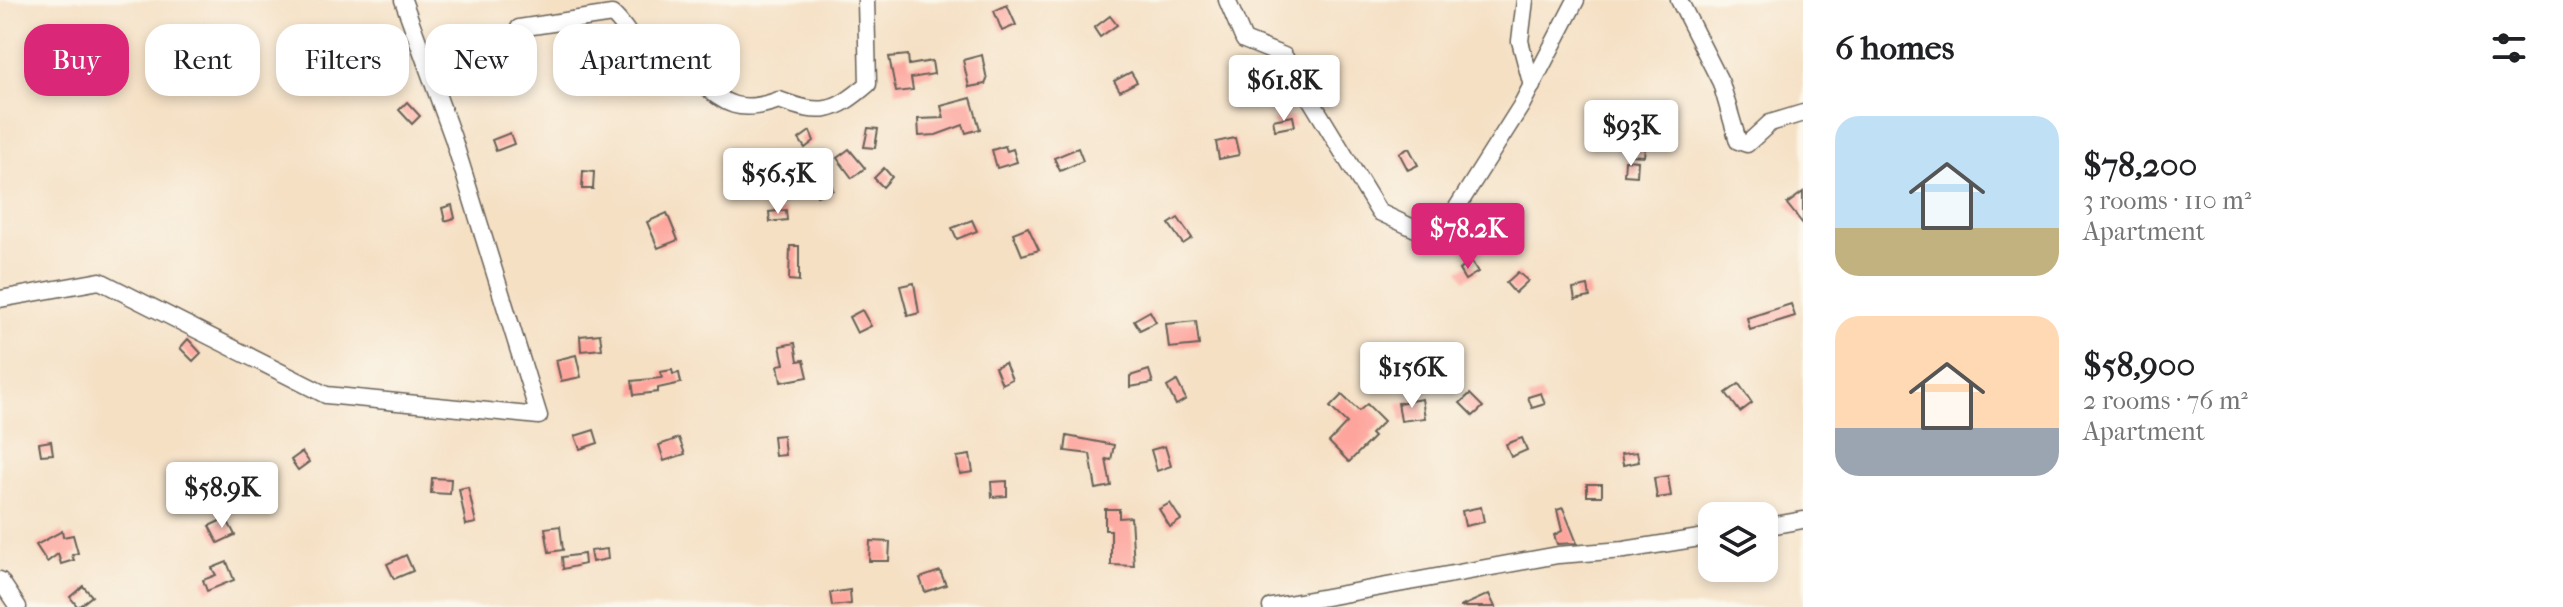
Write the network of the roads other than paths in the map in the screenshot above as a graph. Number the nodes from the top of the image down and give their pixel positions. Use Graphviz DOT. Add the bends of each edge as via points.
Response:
graph roads {
  1 [pos="403,0"];
  2 [pos="866,0"];
  3 [pos="1227,0"];
  4 [pos="1525,0"];
  5 [pos="1576,0"];
  6 [pos="1679,0"];
  7 [pos="614,7"];
  8 [pos="537,24"];
  9 [pos="1532,86"];
  10 [pos="1803,113"];
  11 [pos="0,299"];
  12 [pos="1803,520"];
  13 [pos="1778,524"];
  14 [pos="1698,538"];
  15 [pos="0,580"];
  16 [pos="18,607"];
  17 [pos="1271,607"];
  1 -- 11 [label="street" via="453,138 539,416 326,395 100,281"];
  2 -- 7 [label="street" via="868,84 840,108 809,111 779,100 753,109 713,97 676,64 648,56"];
  3 -- 9 [label="street" via="1244,40 1284,56 1379,212 1437,239"];
  4 -- 9 [label="street" via="1520,41"];
  5 -- 9 [label="street"];
  6 -- 10 [label="street" via="1721,83 1738,141 1747,144 1770,123"];
  7 -- 8 [label="street"];
  12 -- 13 [label="street"];
  14 -- 17 [label="street" via="1558,555"];
  15 -- 16 [label="street"];
}
